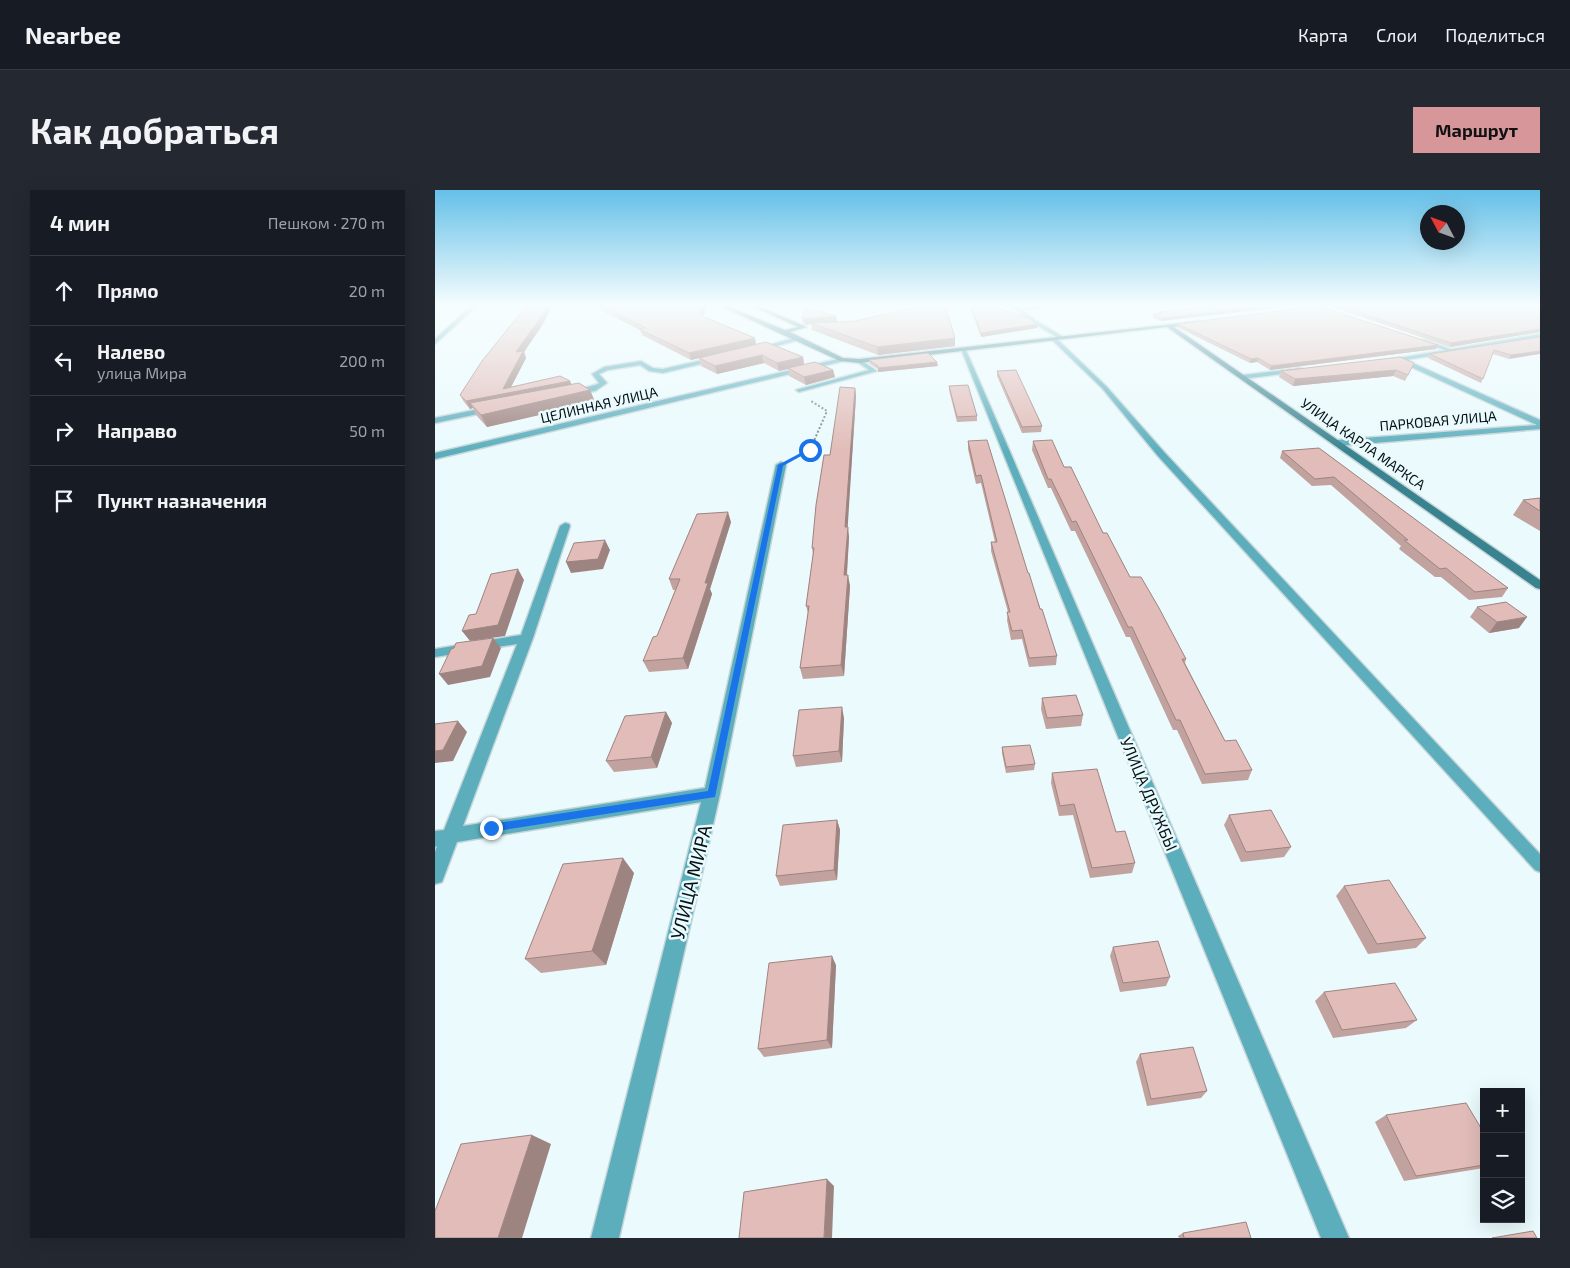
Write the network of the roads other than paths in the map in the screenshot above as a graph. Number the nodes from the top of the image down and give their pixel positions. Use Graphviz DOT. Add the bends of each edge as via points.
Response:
graph roads {
  1 [pos="829,354"];
  2 [pos="926,354"];
  3 [pos="965,354"];
  4 [pos="1073,354"];
  5 [pos="1209,354"];
  6 [pos="1433,354"];
  7 [pos="727,357"];
  8 [pos="1399,359"];
  9 [pos="842,360"];
  10 [pos="859,361"];
  11 [pos="1379,361"];
  12 [pos="1311,369"];
  13 [pos="1243,377"];
  14 [pos="799,390"];
  15 [pos="558,396"];
  16 [pos="503,406"];
  17 [pos="435,421"];
  18 [pos="1540,422"];
  19 [pos="1540,427"];
  20 [pos="1338,443"];
  21 [pos="435,456"];
  22 [pos="781,465"];
  23 [pos="565,526"];
  24 [pos="1540,585"];
  25 [pos="526,638"];
  26 [pos="435,653"];
  27 [pos="712,794"];
  28 [pos="443,837"];
  29 [pos="1540,865"];
  30 [pos="435,876"];
  31 [pos="605,1238"];
  32 [pos="1335,1238"];
  1 -- 9 [label="street"];
  2 -- 10 [label="street, ЦЕЛИННАЯ УЛИЦА"];
  3 -- 32 [label="street, УЛИЦА ДРУЖБЫ"];
  4 -- 29 [label="lane" via="1161,454"];
  5 -- 13 [label="street, УЛИЦА КАРЛА МАРКСА"];
  6 -- 8 [label="street"];
  7 -- 15 [label="street" via="663,371 651,370 641,363 606,368 595,374 603,383 595,389"];
  8 -- 11 [label="street"];
  8 -- 18 [label="street, ПАРКОВАЯ УЛИЦА"];
  9 -- 10 [label="street, ЦЕЛИННАЯ УЛИЦА"];
  9 -- 21 [label="street, ЦЕЛИННАЯ УЛИЦА"];
  10 -- 14 [label="lane" via="874,371"];
  12 -- 13 [label="street"];
  13 -- 20 [label="street, УЛИЦА КАРЛА МАРКСА"];
  16 -- 17 [label="street"];
  19 -- 20 [label="street, ПАРКОВАЯ УЛИЦА"];
  20 -- 24 [label="street, УЛИЦА КАРЛА МАРКСА"];
  22 -- 27 [label="street, УЛИЦА МИРА"];
  23 -- 25 [label="street"];
  25 -- 26 [label="street"];
  25 -- 28 [label="street"];
  27 -- 28 [label="street"];
  27 -- 31 [label="street, УЛИЦА МИРА"];
  28 -- 30 [label="street"];
}
